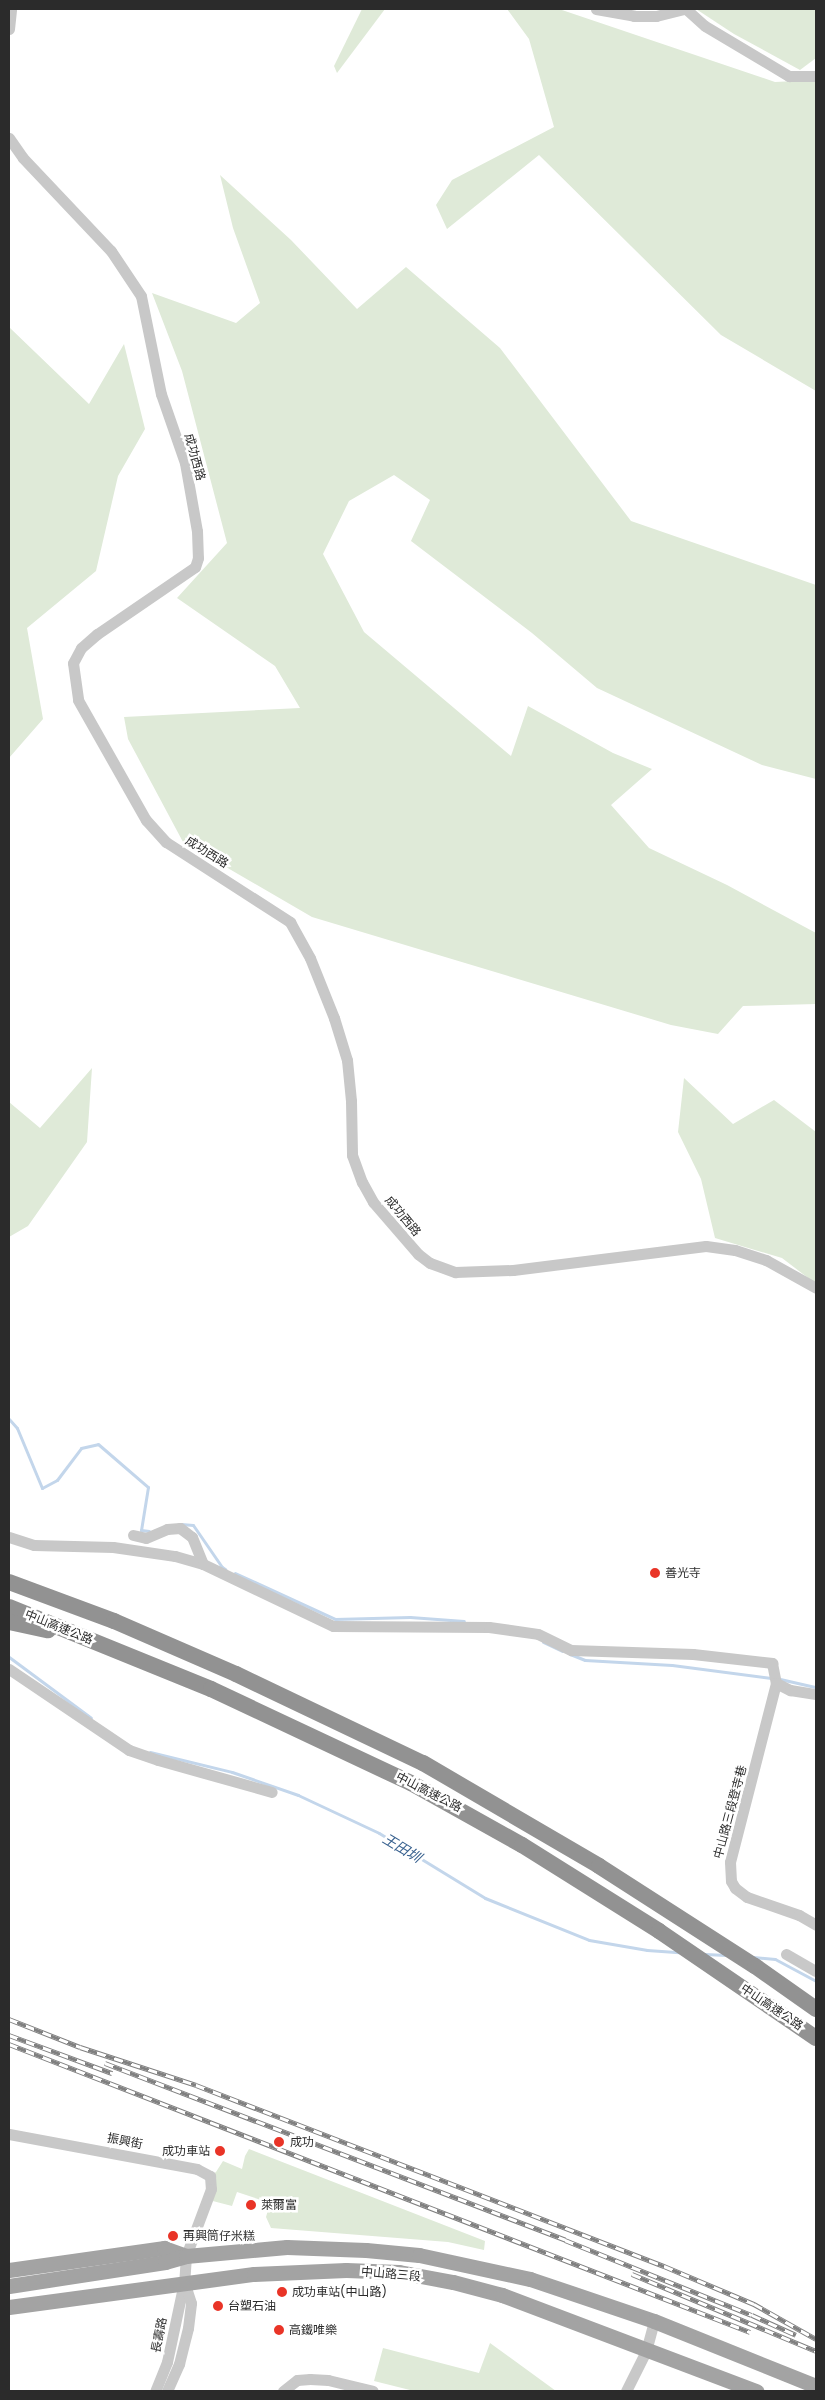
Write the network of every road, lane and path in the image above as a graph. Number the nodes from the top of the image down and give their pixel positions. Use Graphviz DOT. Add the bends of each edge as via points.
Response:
graph roads {
  1 [pos="10,9"];
  2 [pos="596,9"];
  3 [pos="686,9"];
  4 [pos="9,29"];
  5 [pos="816,76"];
  6 [pos="9,138"];
  7 [pos="816,1288"];
  8 [pos="132,1535"];
  9 [pos="9,1537"];
  10 [pos="203,1564"];
  11 [pos="9,1582"];
  12 [pos="9,1608"];
  13 [pos="9,1622"];
  14 [pos="69,1631"];
  15 [pos="9,1670"];
  16 [pos="776,1679"];
  17 [pos="816,1694"];
  18 [pos="272,1792"];
  19 [pos="816,1925"];
  20 [pos="786,1954"];
  21 [pos="816,1972"];
  22 [pos="816,2009"];
  23 [pos="816,2038"];
  24 [pos="9,2134"];
  25 [pos="186,2256"];
  26 [pos="9,2270"];
  27 [pos="184,2282"];
  28 [pos="9,2286"];
  29 [pos="9,2307"];
  30 [pos="654,2321"];
  31 [pos="646,2351"];
  32 [pos="816,2386"];
  33 [pos="154,2391"];
  34 [pos="167,2391"];
  35 [pos="283,2391"];
  36 [pos="373,2391"];
  37 [pos="626,2391"];
  38 [pos="756,2391"];
  1 -- 4 [label="street"];
  2 -- 3 [label="street" via="634,16 656,16"];
  3 -- 5 [label="street" via="705,26 789,76"];
  6 -- 7 [label="street, 成功西路" via="23,158 111,251 141,296 162,394 185,463 197,532 195,567 81,648 74,663 78,700 146,820 166,842 290,922 310,958 347,1060 352,1155 373,1202 418,1254 430,1263 455,1272 514,1270 706,1246 735,1250 766,1260"];
  8 -- 10 [label="street" via="146,1538 167,1529 180,1528 192,1537"];
  9 -- 10 [label="street" via="34,1545 113,1547 175,1556"];
  10 -- 16 [label="street" via="333,1626 489,1627 538,1634 571,1650 693,1654 772,1663"];
  11 -- 22 [label="highway, 中山高速公路" via="114,1621 228,1670 424,1763 525,1820 684,1919"];
  12 -- 14 [label="highway, 中山高速公路"];
  13 -- 14 [label="highway" via="45,1630"];
  14 -- 23 [label="highway, 中山高速公路" via="211,1689 411,1782 522,1845 660,1931"];
  15 -- 18 [label="street" via="129,1750"];
  16 -- 17 [label="street" via="790,1690"];
  16 -- 19 [label="street, 中山路三段登寺巷" via="729,1872 735,1888 747,1898 799,1915"];
  20 -- 21 [label="street"];
  24 -- 25 [label="street, 振興街" via="205,2171 210,2176 211,2189"];
  25 -- 26 [label="main road, 中山路三段" via="164,2248"];
  25 -- 27 [label="street, 長壽路"];
  25 -- 28 [label="main road, 中山路三段"];
  25 -- 30 [label="main road, 中山路三段" via="286,2247 419,2255 530,2279"];
  27 -- 29 [label="main road, 中山路三段"];
  27 -- 31 [label="main road, 中山路三段" via="254,2274 346,2270 399,2272 502,2295"];
  27 -- 33 [label="street, 長壽路" via="167,2362"];
  27 -- 34 [label="street, 長壽路" via="190,2303 188,2328 179,2364"];
  30 -- 31 [label="street"];
  30 -- 32 [label="main road, 中山路三段"];
  31 -- 37 [label="street"];
  31 -- 38 [label="main road, 中山路三段"];
  35 -- 36 [label="street" via="297,2380 310,2379"];
}
